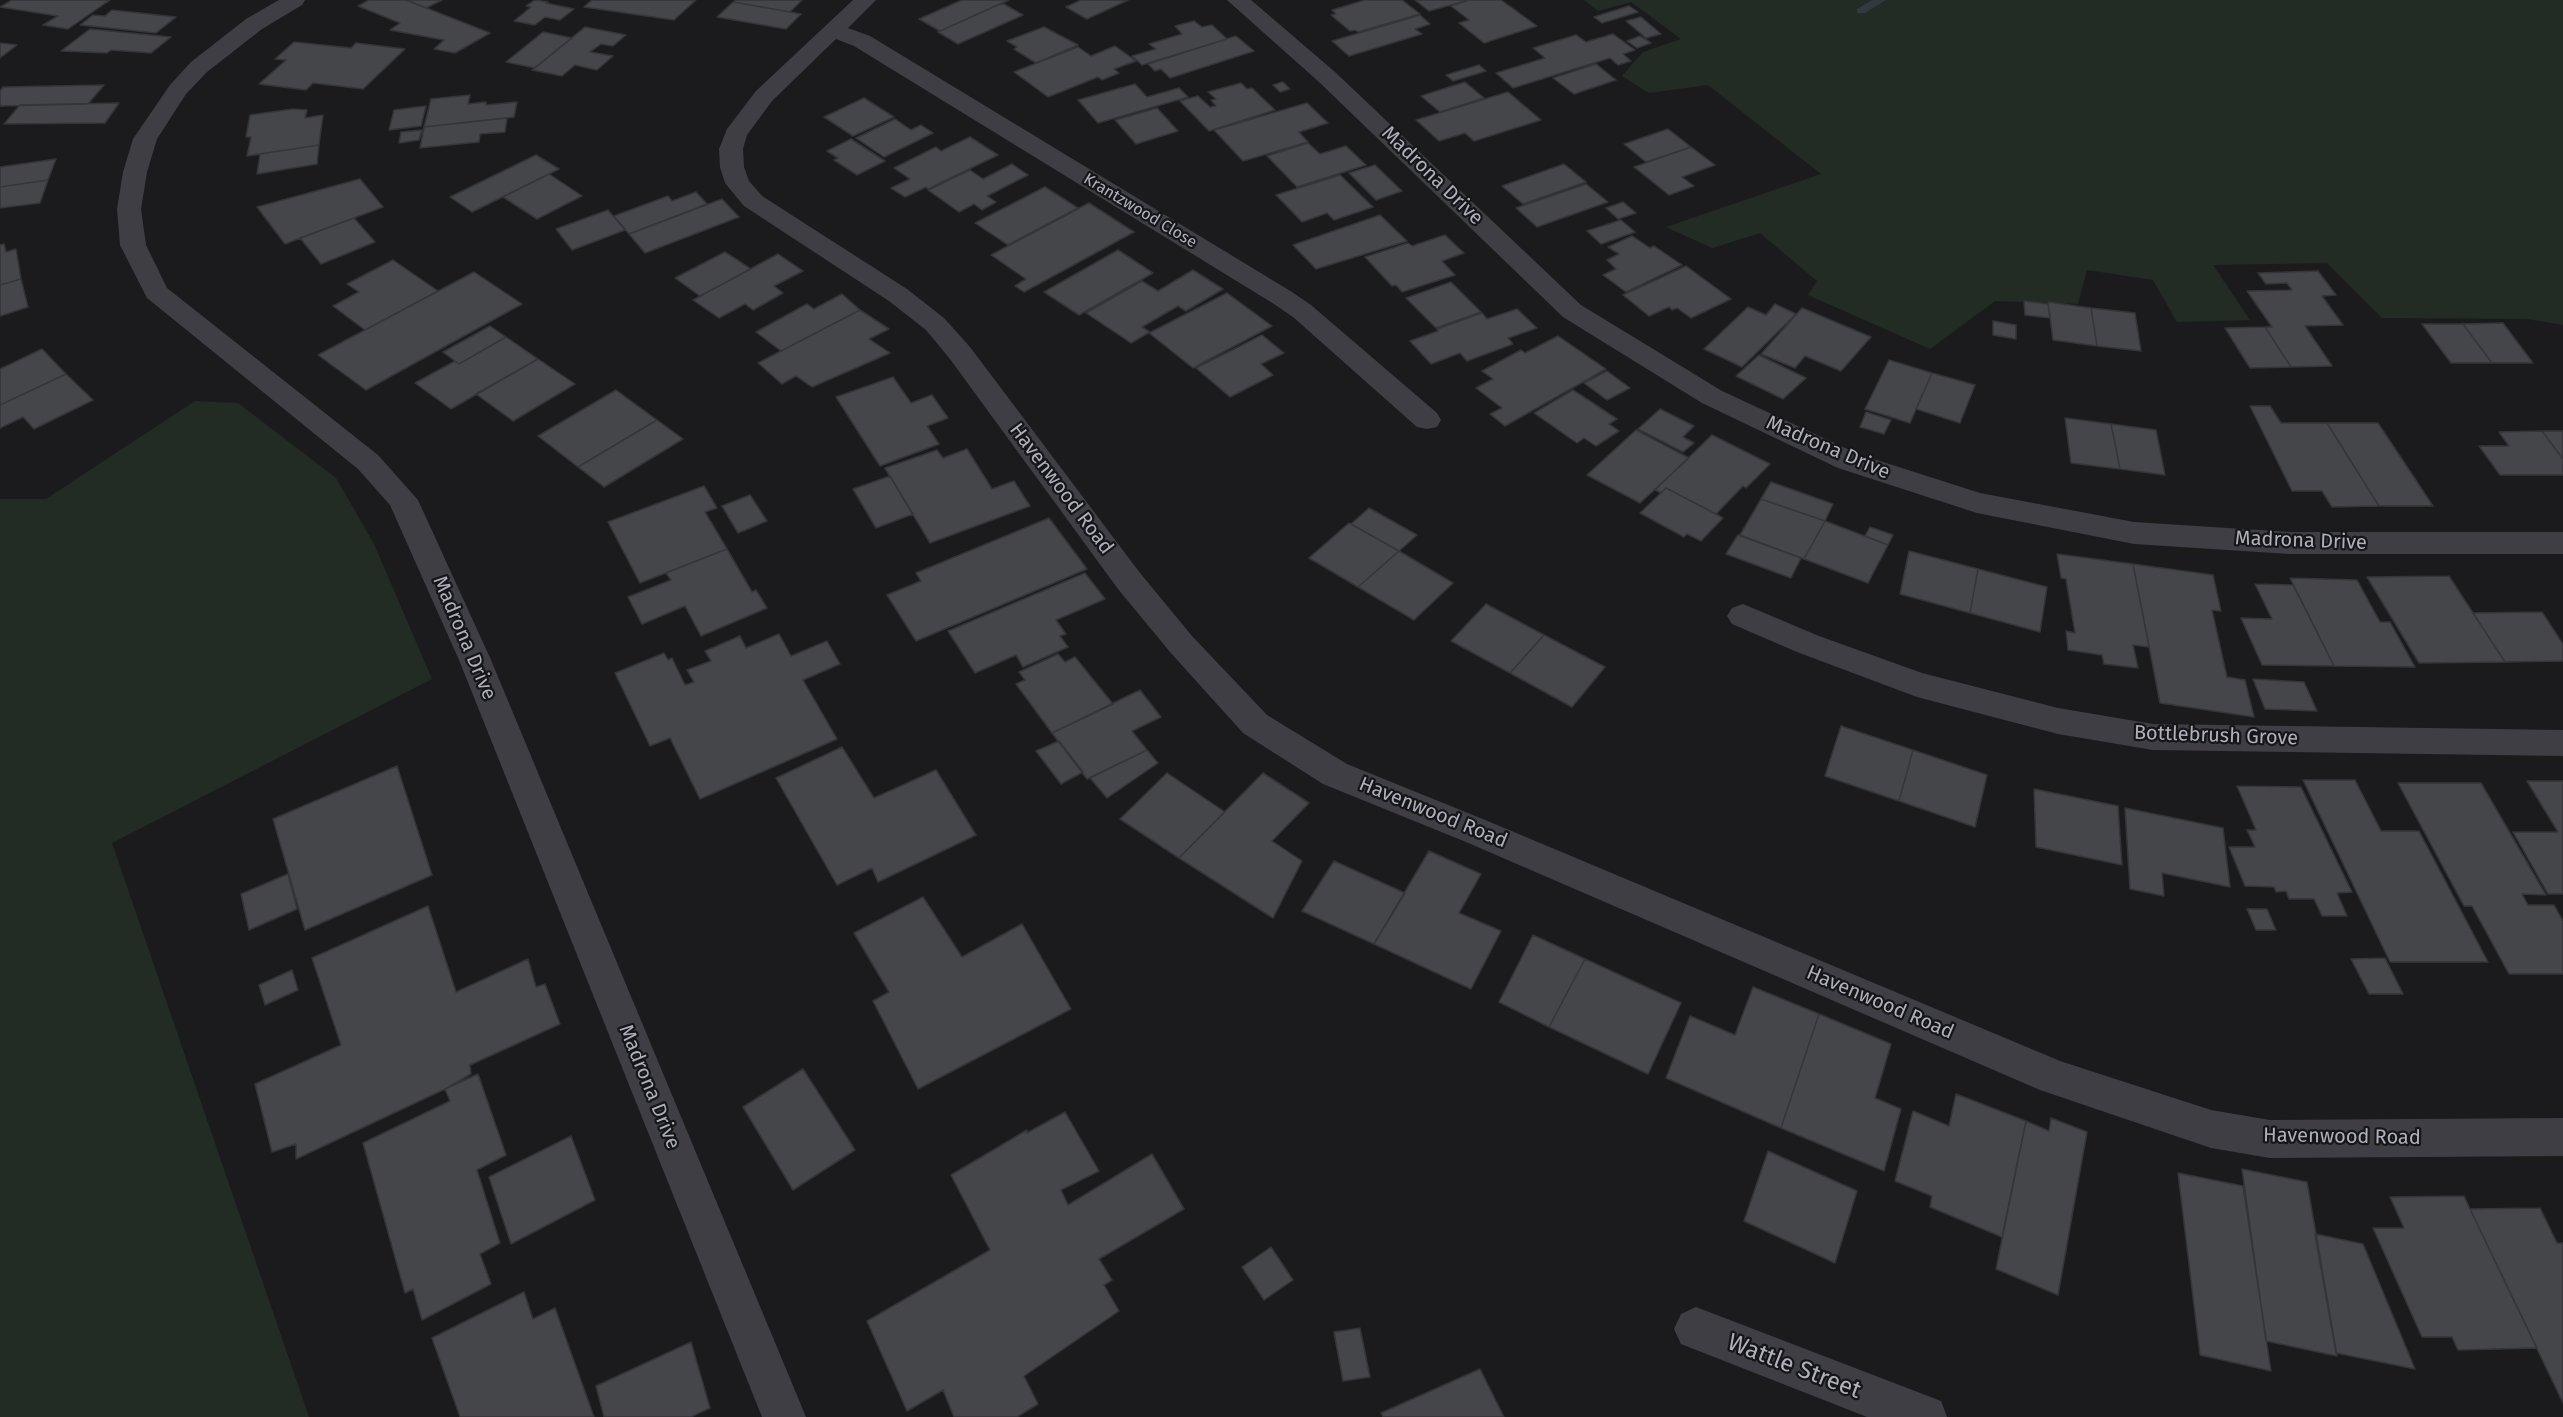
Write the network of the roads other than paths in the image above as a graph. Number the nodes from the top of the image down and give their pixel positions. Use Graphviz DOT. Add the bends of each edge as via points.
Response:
graph roads {
  1 [pos="294,0"];
  2 [pos="865,0"];
  3 [pos="1238,0"];
  4 [pos="834,31"];
  5 [pos="1426,420"];
  6 [pos="2563,543"];
  7 [pos="1743,616"];
  8 [pos="2563,742"];
  9 [pos="2563,1137"];
  10 [pos="1696,1329"];
  11 [pos="784,1417"];
  12 [pos="1925,1417"];
  1 -- 11 [label="street, Madrona Drive" via="254,24 199,67 178,90 145,140 129,209 133,244 156,292 368,462 403,500 475,660"];
  2 -- 4 [label="street, Havenwood Road"];
  3 -- 6 [label="street, Madrona Drive" via="1328,76 1572,311 1712,397 1848,461 1977,503 2134,533 2290,543"];
  4 -- 5 [label="street, Krantzwood Close" via="862,41 1283,298"];
  4 -- 9 [label="street, Havenwood Road" via="764,96 735,135 732,167 738,183 753,201 898,295 934,324 960,353 1129,581 1255,724 1335,774 2054,1077 2211,1129 2270,1139"];
  7 -- 8 [label="street, Bottlebrush Grove" via="1808,645 1917,684 2058,721 2153,737"];
  10 -- 12 [label="street, Wattle Street"];
}
